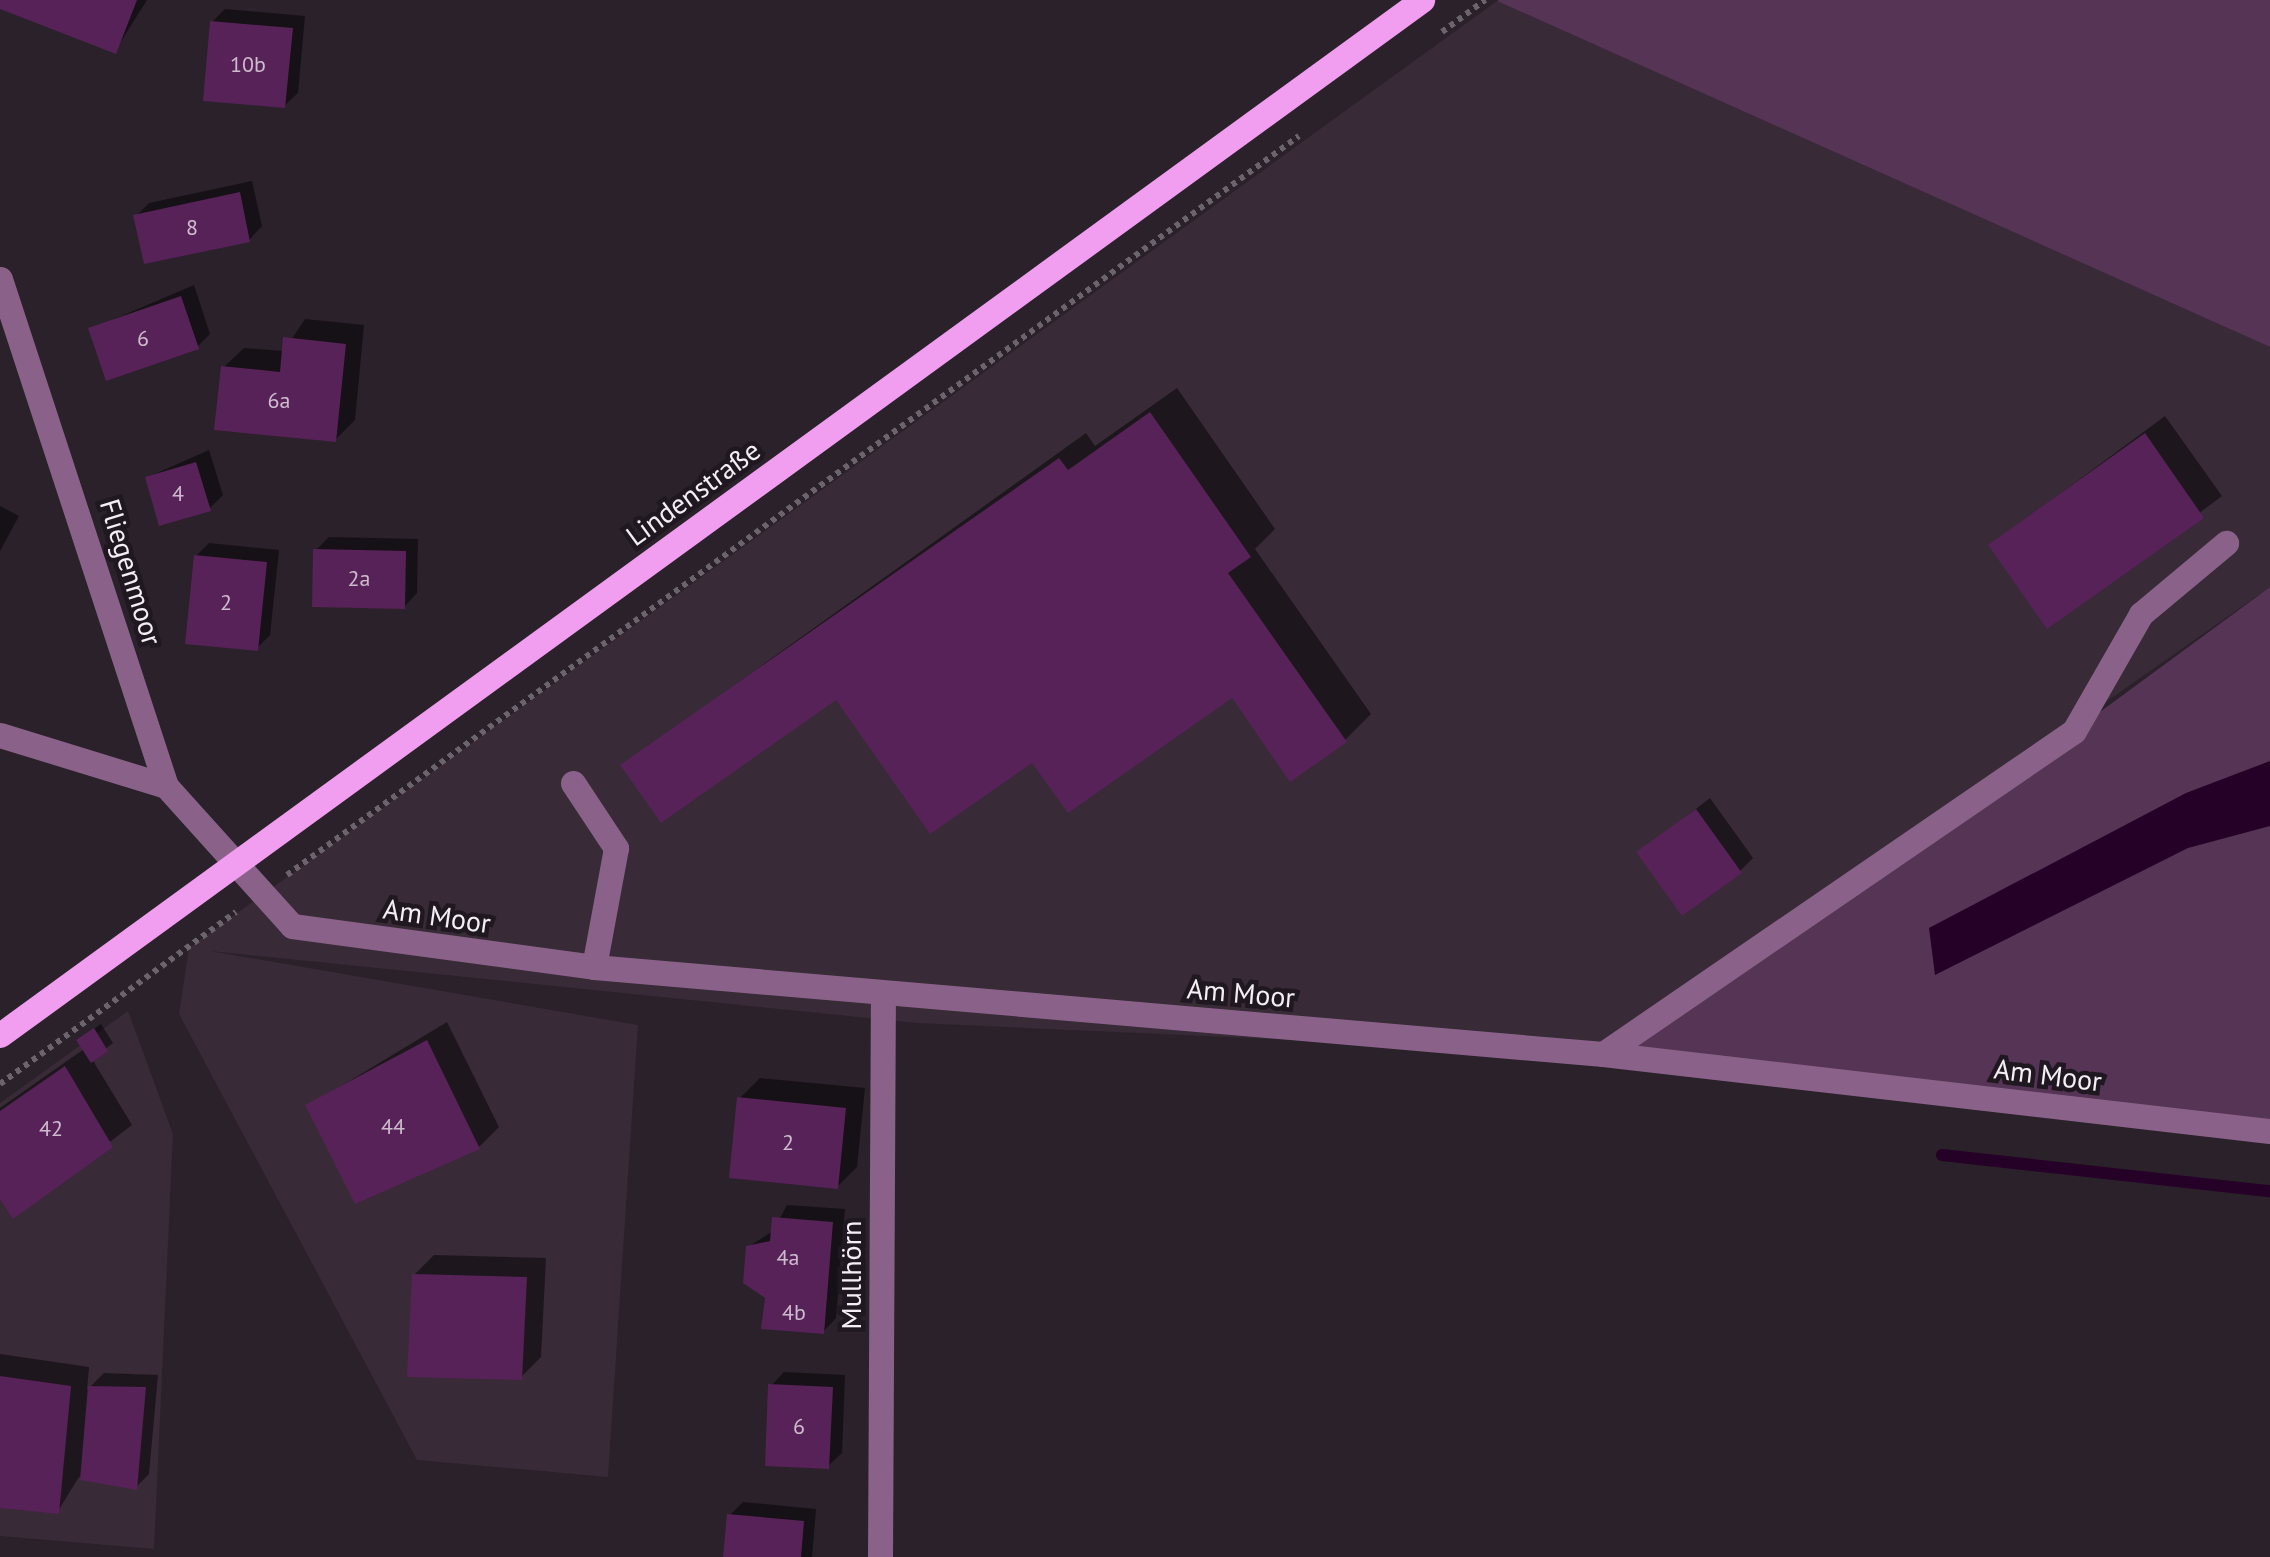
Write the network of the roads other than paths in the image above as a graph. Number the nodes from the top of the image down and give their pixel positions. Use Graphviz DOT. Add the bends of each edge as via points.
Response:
graph roads {
  1 [pos="1422,0"];
  2 [pos="0,279"];
  3 [pos="2226,543"];
  4 [pos="0,734"];
  5 [pos="573,784"];
  6 [pos="166,786"];
  7 [pos="235,864"];
  8 [pos="594,967"];
  9 [pos="883,993"];
  10 [pos="0,1034"];
  11 [pos="1604,1054"];
  12 [pos="2270,1131"];
  13 [pos="880,1557"];
  1 -- 7 [label="main road, Lindenstraße"];
  2 -- 6 [label="street, Fliegenmoor"];
  3 -- 11 [label="street" via="2141,614 2074,730"];
  4 -- 6 [label="street"];
  5 -- 8 [label="street" via="616,848"];
  6 -- 7 [label="street, Fliegenmoor"];
  7 -- 8 [label="street, Am Moor" via="292,926"];
  7 -- 10 [label="main road, Lindenstraße"];
  8 -- 9 [label="street, Am Moor"];
  9 -- 11 [label="street, Am Moor"];
  9 -- 13 [label="street, Mullhörn"];
  11 -- 12 [label="street, Am Moor"];
}
